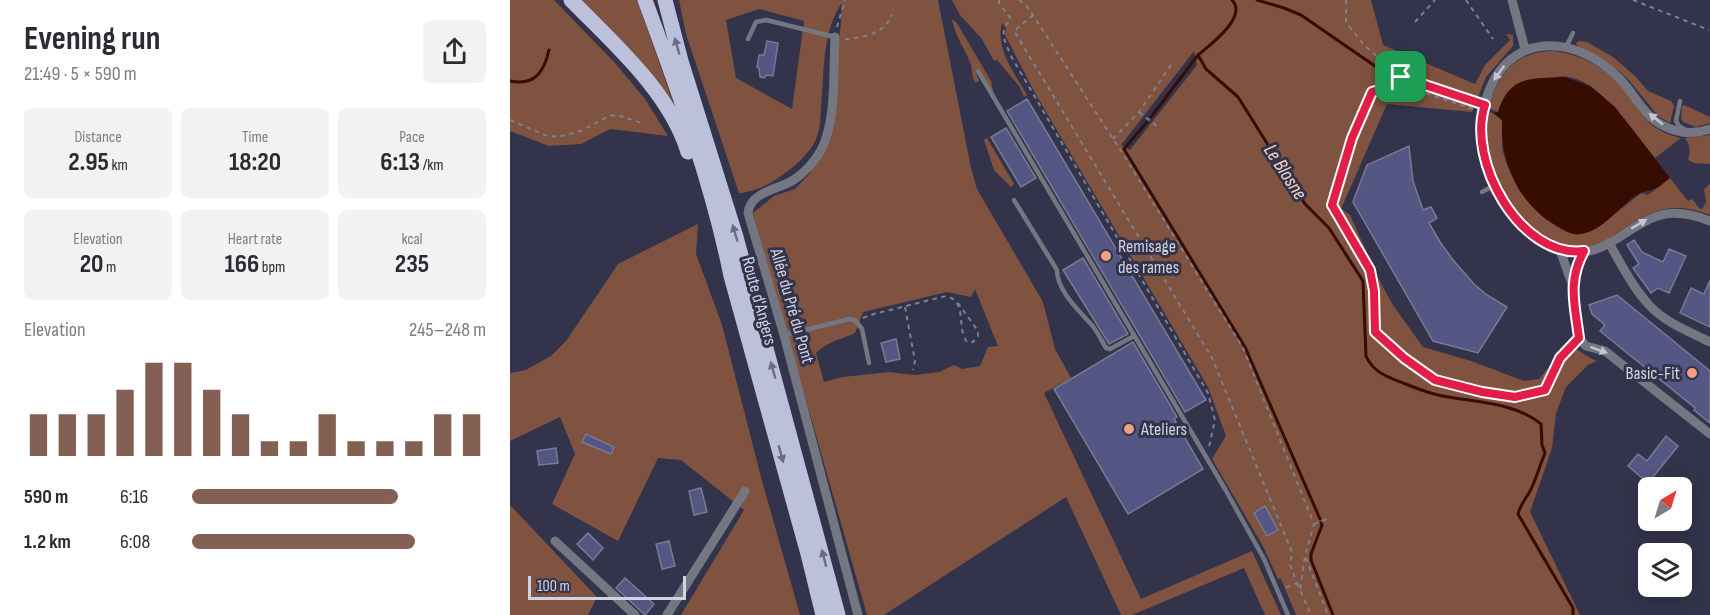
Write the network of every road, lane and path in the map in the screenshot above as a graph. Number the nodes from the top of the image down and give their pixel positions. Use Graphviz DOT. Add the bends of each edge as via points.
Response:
graph roads {
  1 [pos="571,0"];
  2 [pos="645,0"];
  3 [pos="665,0"];
  4 [pos="845,0"];
  5 [pos="999,0"];
  6 [pos="1019,0"];
  7 [pos="1346,0"];
  8 [pos="1435,0"];
  9 [pos="1466,0"];
  10 [pos="1512,0"];
  11 [pos="1633,0"];
  12 [pos="892,14"];
  13 [pos="1033,15"];
  14 [pos="1415,22"];
  15 [pos="1709,30"];
  16 [pos="1573,33"];
  17 [pos="835,37"];
  18 [pos="748,39"];
  19 [pos="1493,39"];
  20 [pos="1565,47"];
  21 [pos="1525,49"];
  22 [pos="1173,62"];
  23 [pos="978,71"];
  24 [pos="1401,77"];
  25 [pos="1398,84"];
  26 [pos="1680,101"];
  27 [pos="1484,109"];
  28 [pos="1139,112"];
  29 [pos="510,120"];
  30 [pos="645,124"];
  31 [pos="1158,127"];
  32 [pos="1710,129"];
  33 [pos="1692,133"];
  34 [pos="1113,139"];
  35 [pos="1493,186"];
  36 [pos="1482,192"];
  37 [pos="1014,200"];
  38 [pos="1710,221"];
  39 [pos="1609,243"];
  40 [pos="1560,250"];
  41 [pos="1584,251"];
  42 [pos="731,276"];
  43 [pos="1572,284"];
  44 [pos="958,303"];
  45 [pos="904,307"];
  46 [pos="859,322"];
  47 [pos="784,335"];
  48 [pos="1134,336"];
  49 [pos="1579,338"];
  50 [pos="1710,342"];
  51 [pos="869,363"];
  52 [pos="913,370"];
  53 [pos="1710,434"];
  54 [pos="1206,458"];
  55 [pos="745,491"];
  56 [pos="1326,519"];
  57 [pos="1314,524"];
  58 [pos="555,541"];
  59 [pos="1305,555"];
  60 [pos="1297,583"];
  61 [pos="1300,590"];
  62 [pos="1278,591"];
  63 [pos="635,615"];
  64 [pos="667,615"];
  65 [pos="823,615"];
  66 [pos="838,615"];
  67 [pos="858,615"];
  68 [pos="1288,615"];
  69 [pos="1311,615"];
  70 [pos="1328,615"];
  1 -- 42 [label="highway" via="650,84 671,117 686,146 720,255"];
  2 -- 42 [label="highway, Route d'Angers" via="702,169"];
  66 -- 3 [label="highway, Route d'Angers, one-way" via="736,237"];
  4 -- 17 [label="path"];
  5 -- 54 [label="path" via="1011,18 1004,25 1003,36 1011,56 1208,393 1215,420"];
  6 -- 13 [label="path"];
  7 -- 24 [label="path" via="1346,22 1363,44"];
  8 -- 14 [label="path"];
  9 -- 19 [label="path"];
  10 -- 21 [label="street"];
  11 -- 15 [label="path"];
  12 -- 17 [label="path" via="875,33 847,39"];
  13 -- 34 [label="path"];
  13 -- 60 [label="path" via="1014,31 1212,358 1292,552 1290,565"];
  16 -- 20 [label="lane"];
  17 -- 18 [label="lane" via="766,20 756,22"];
  17 -- 47 [label="street, Allée du Pré du Pont" via="831,110 824,144 803,173 763,194 749,208"];
  20 -- 21 [label="street"];
  33 -- 20 [label="street, one-way" via="1660,124 1608,68"];
  21 -- 27 [label="street, one-way" via="1496,76"];
  22 -- 28 [label="path"];
  23 -- 48 [label="lane"];
  24 -- 25 [label="path"];
  24 -- 27 [label="path"];
  25 -- 27 [label="path"];
  25 -- 49 [label="path" via="1372,92 1352,138 1332,205 1370,270 1375,332 1435,380 1515,397 1545,390 1560,358"];
  26 -- 33 [label="lane" via="1676,124"];
  27 -- 35 [label="street" via="1482,150"];
  28 -- 31 [label="path"];
  28 -- 34 [label="path"];
  29 -- 30 [label="path" via="558,137 609,116"];
  32 -- 33 [label="street"];
  34 -- 57 [label="path" via="1243,348"];
  35 -- 36 [label="lane"];
  35 -- 40 [label="street" via="1528,230"];
  37 -- 48 [label="lane" via="1057,270 1057,279 1106,348 1110,350"];
  39 -- 38 [label="street, one-way" via="1648,218 1663,214 1682,213"];
  39 -- 41 [label="street"];
  39 -- 50 [label="street" via="1651,307 1671,323"];
  40 -- 41 [label="street"];
  40 -- 43 [label="street"];
  41 -- 43 [label="street"];
  42 -- 65 [label="highway, Route d'Angers, one-way"];
  43 -- 49 [label="street"];
  44 -- 44 [label="path" via="961,332 967,342 972,342 978,331"];
  44 -- 45 [label="path" via="946,296"];
  45 -- 46 [label="path" via="870,315"];
  45 -- 52 [label="path" via="915,361"];
  46 -- 47 [label="lane" via="850,319"];
  46 -- 51 [label="lane"];
  47 -- 67 [label="street, Allée du Pré du Pont"];
  48 -- 54 [label="lane"];
  49 -- 53 [label="street, one-way" via="1586,346 1605,351"];
  54 -- 62 [label="lane"];
  55 -- 64 [label="street"];
  56 -- 57 [label="path"];
  57 -- 59 [label="path"];
  58 -- 63 [label="street"];
  59 -- 61 [label="path"];
  59 -- 70 [label="path"];
  60 -- 61 [label="path"];
  60 -- 62 [label="path"];
  61 -- 69 [label="path"];
  62 -- 68 [label="lane"];
}
